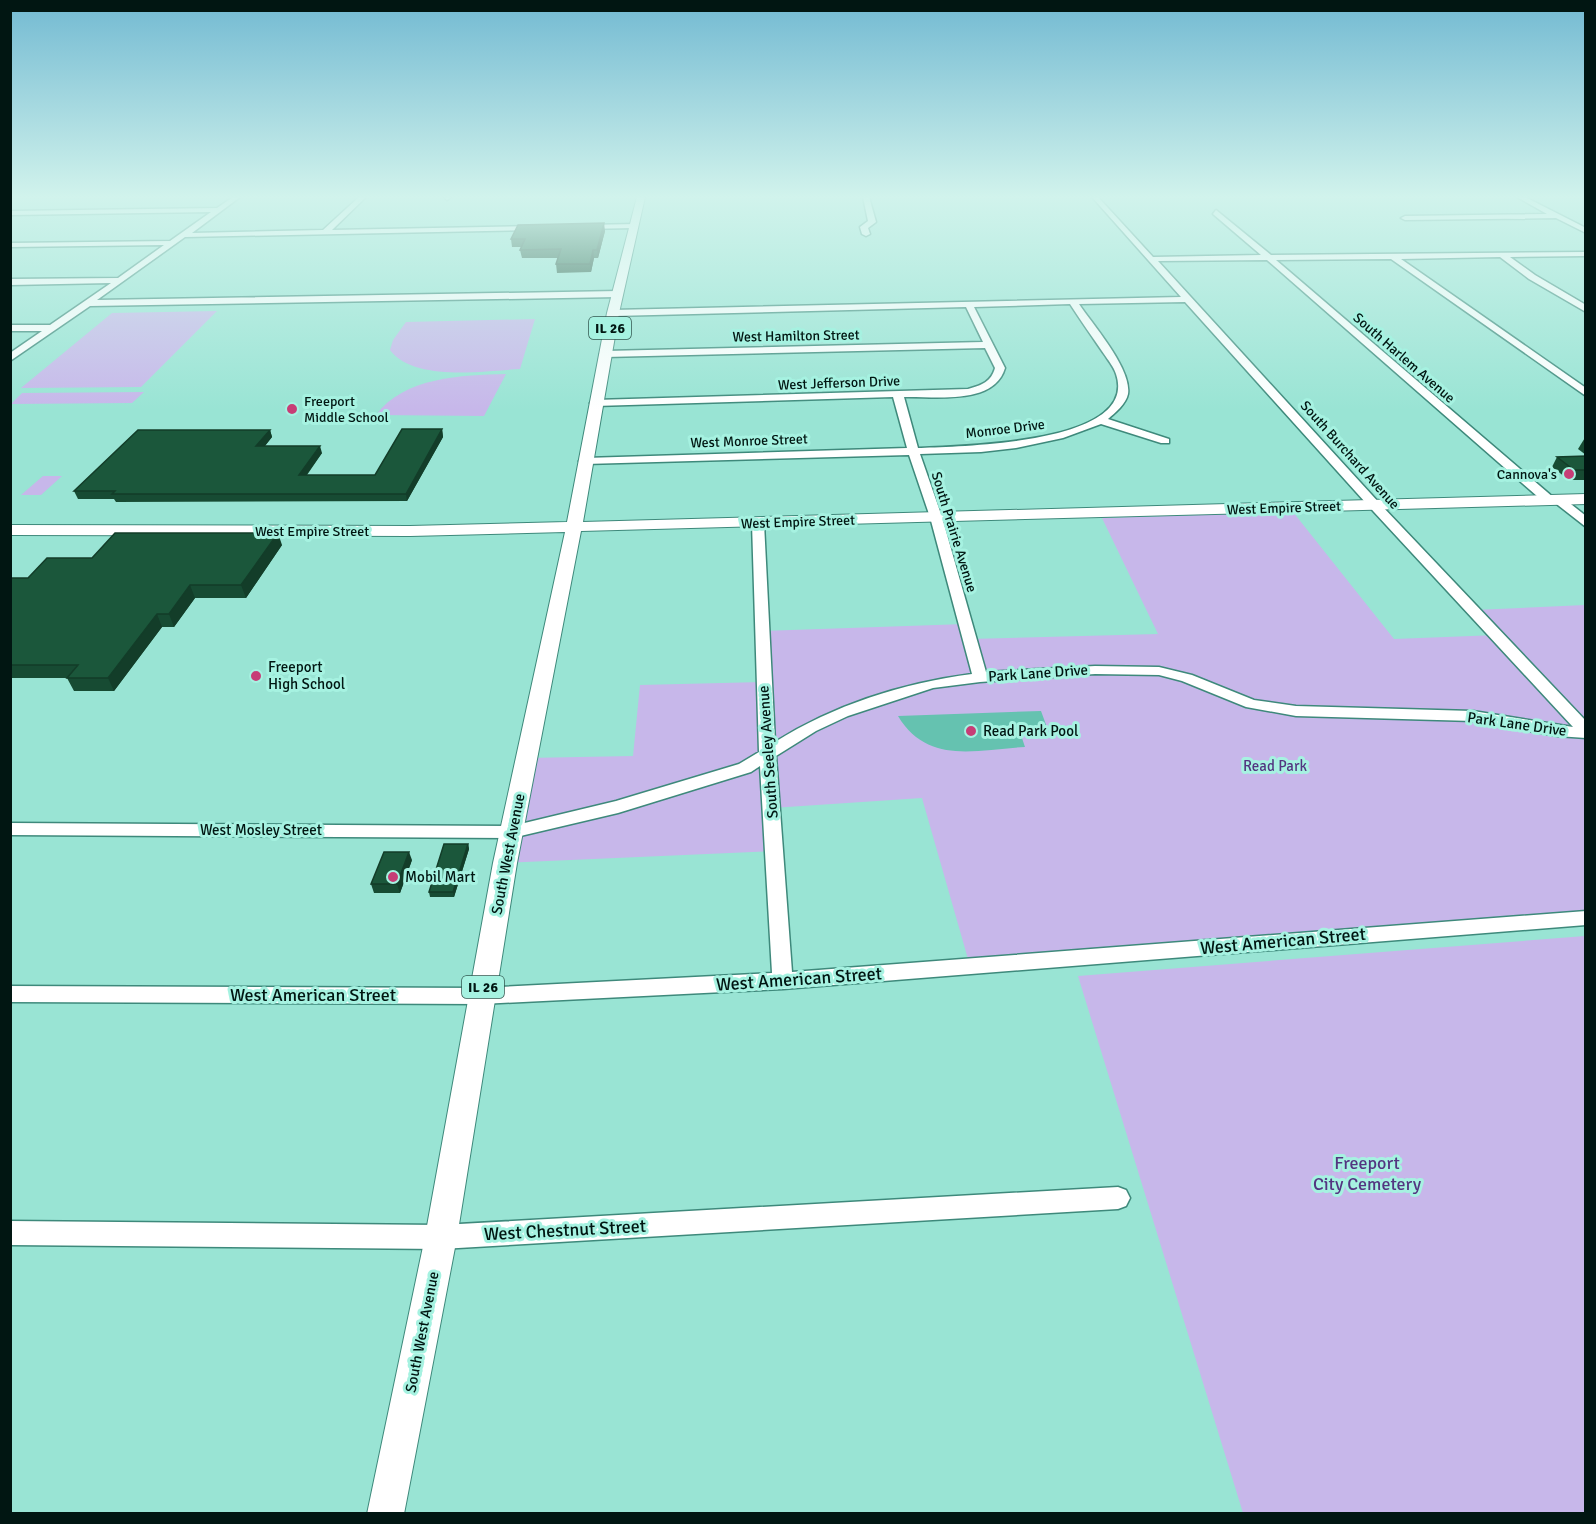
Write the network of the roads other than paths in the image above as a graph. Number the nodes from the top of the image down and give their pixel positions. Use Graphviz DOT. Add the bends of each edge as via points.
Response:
graph roads {
  1 [pos="137,268"];
  2 [pos="624,268"];
  3 [pos="1159,268"];
  4 [pos="1279,268"];
  5 [pos="1409,268"];
  6 [pos="1520,268"];
  7 [pos="120,280"];
  8 [pos="10,282"];
  9 [pos="618,294"];
  10 [pos="1187,299"];
  11 [pos="1073,302"];
  12 [pos="88,303"];
  13 [pos="969,304"];
  14 [pos="1586,309"];
  15 [pos="613,313"];
  16 [pos="10,328"];
  17 [pos="53,328"];
  18 [pos="988,345"];
  19 [pos="605,354"];
  20 [pos="10,358"];
  21 [pos="1586,393"];
  22 [pos="898,395"];
  23 [pos="595,403"];
  24 [pos="1099,420"];
  25 [pos="1165,441"];
  26 [pos="913,451"];
  27 [pos="585,460"];
  28 [pos="1586,499"];
  29 [pos="1553,500"];
  30 [pos="1375,506"];
  31 [pos="936,517"];
  32 [pos="758,523"];
  33 [pos="1586,523"];
  34 [pos="574,528"];
  35 [pos="10,530"];
  36 [pos="980,677"];
  37 [pos="1586,732"];
  38 [pos="767,754"];
  39 [pos="10,829"];
  40 [pos="512,832"];
  41 [pos="1586,918"];
  42 [pos="783,981"];
  43 [pos="10,994"];
  44 [pos="481,996"];
  45 [pos="1118,1198"];
  46 [pos="10,1233"];
  47 [pos="441,1237"];
  48 [pos="385,1514"];
  1 -- 7 [label="street"];
  2 -- 9 [label="main road, South West Avenue / IL 26"];
  3 -- 10 [label="street, South Burchard Avenue"];
  4 -- 29 [label="street, South Harlem Avenue"];
  5 -- 21 [label="street"];
  6 -- 14 [label="street"];
  7 -- 8 [label="street"];
  7 -- 12 [label="street"];
  9 -- 12 [label="street"];
  9 -- 15 [label="main road, South West Avenue / IL 26"];
  10 -- 11 [label="street"];
  10 -- 30 [label="street, South Burchard Avenue"];
  11 -- 13 [label="street"];
  11 -- 24 [label="street, Monroe Drive" via="1121,373 1122,397"];
  12 -- 17 [label="street"];
  13 -- 15 [label="street"];
  13 -- 18 [label="street, West Jefferson Drive"];
  15 -- 19 [label="main road, South West Avenue / IL 26"];
  16 -- 17 [label="street"];
  17 -- 20 [label="street"];
  18 -- 19 [label="street, West Hamilton Street"];
  18 -- 22 [label="street, West Jefferson Drive" via="1000,368 998,379 988,387 969,392"];
  19 -- 23 [label="main road, South West Avenue / IL 26"];
  22 -- 23 [label="street, West Jefferson Drive"];
  22 -- 26 [label="street, South Prairie Avenue"];
  23 -- 27 [label="main road, South West Avenue / IL 26"];
  24 -- 25 [label="street"];
  24 -- 26 [label="street, Monroe Drive" via="1053,438 1020,445"];
  26 -- 27 [label="street, West Monroe Street"];
  26 -- 31 [label="street, South Prairie Avenue"];
  27 -- 34 [label="main road, South West Avenue / IL 26"];
  28 -- 29 [label="main road, West Empire Street"];
  29 -- 30 [label="main road, West Empire Street"];
  29 -- 33 [label="street"];
  30 -- 31 [label="main road, West Empire Street"];
  30 -- 37 [label="street, South Burchard Avenue"];
  31 -- 32 [label="main road, West Empire Street"];
  31 -- 36 [label="street, South Prairie Avenue"];
  32 -- 34 [label="main road, West Empire Street"];
  32 -- 38 [label="street, South Seeley Avenue"];
  34 -- 35 [label="main road, West Empire Street"];
  34 -- 40 [label="main road, South West Avenue / IL 26"];
  36 -- 37 [label="street, Park Lane Drive" via="1095,670 1159,671 1251,704 1296,711 1473,716 1557,731"];
  36 -- 38 [label="street, Park Lane Drive" via="931,684 842,713 810,727"];
  38 -- 40 [label="street, Park Lane Drive" via="745,768 651,797"];
  38 -- 42 [label="street, South Seeley Avenue"];
  39 -- 40 [label="street, West Mosley Street"];
  40 -- 44 [label="main road, South West Avenue / IL 26"];
  41 -- 42 [label="street, West American Street"];
  42 -- 44 [label="street, West American Street"];
  43 -- 44 [label="street, West American Street"];
  44 -- 47 [label="main road, South West Avenue / IL 26"];
  45 -- 47 [label="street, West Chestnut Street"];
  46 -- 47 [label="street, West Chestnut Street"];
  47 -- 48 [label="main road, South West Avenue / IL 26"];
}
